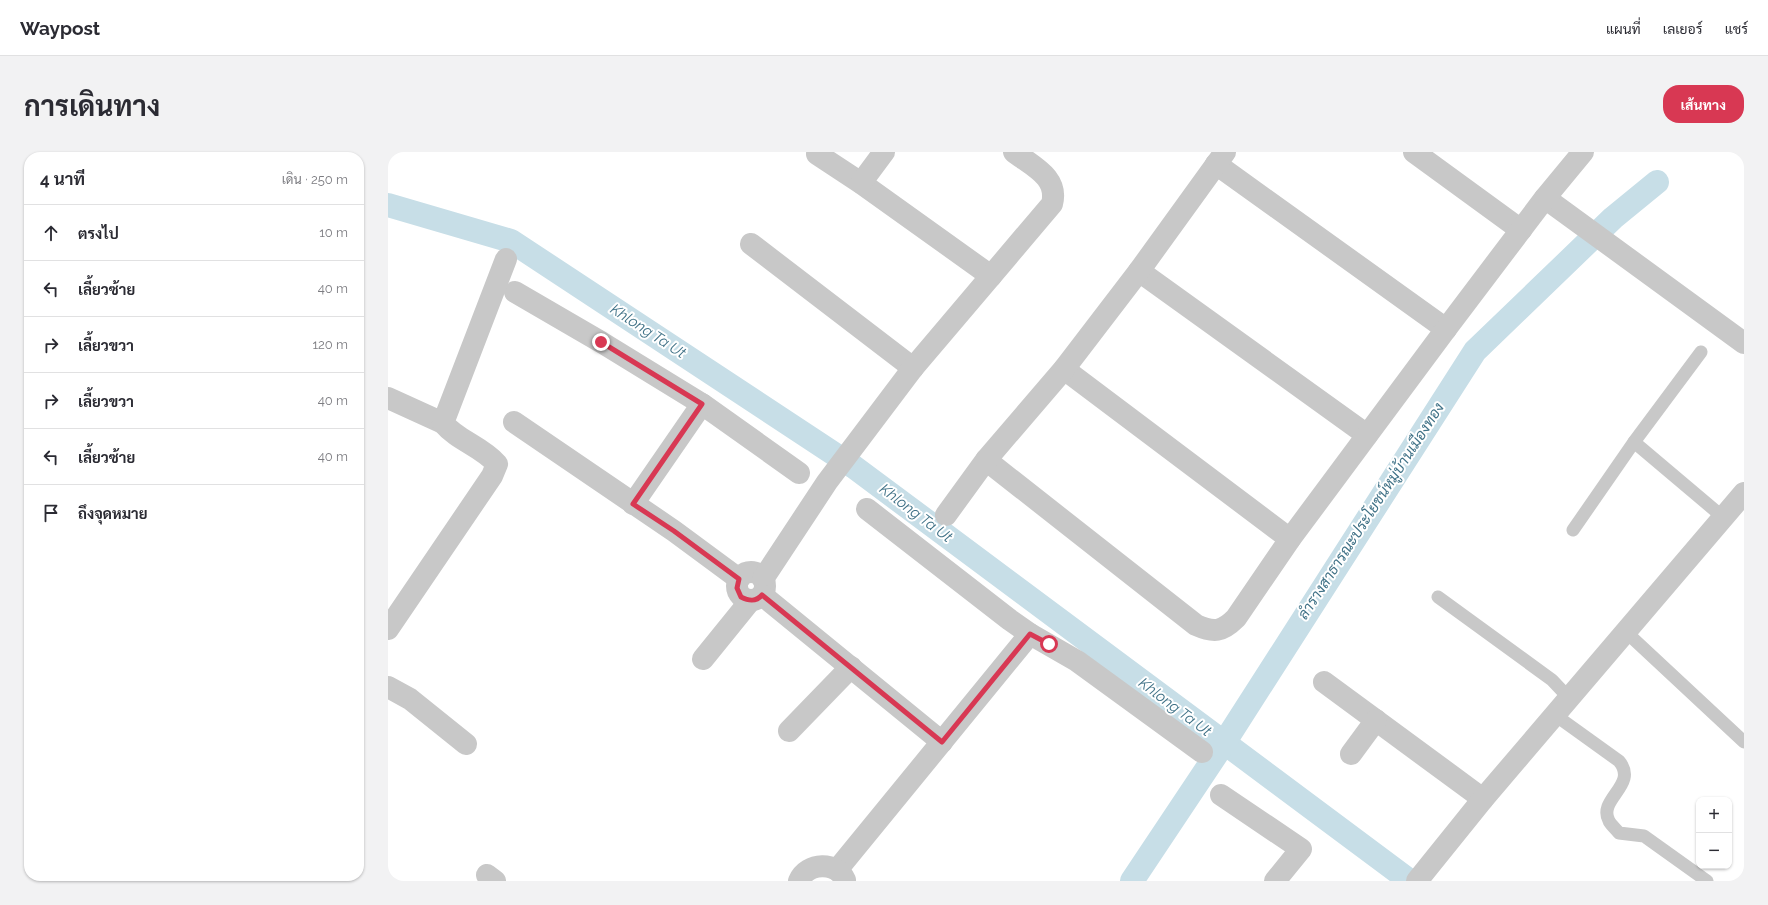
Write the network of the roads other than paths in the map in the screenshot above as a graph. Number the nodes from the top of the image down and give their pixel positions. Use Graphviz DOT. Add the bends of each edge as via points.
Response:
graph roads {
  1 [pos="884,152"];
  2 [pos="1014,152"];
  3 [pos="1414,152"];
  4 [pos="1583,152"];
  5 [pos="817,154"];
  6 [pos="1220,158"];
  7 [pos="861,183"];
  8 [pos="1546,198"];
  9 [pos="1521,230"];
  10 [pos="751,244"];
  11 [pos="506,259"];
  12 [pos="1139,271"];
  13 [pos="991,276"];
  14 [pos="515,292"];
  15 [pos="1446,329"];
  16 [pos="1744,343"];
  17 [pos="1701,352"];
  18 [pos="913,368"];
  19 [pos="1064,369"];
  20 [pos="388,398"];
  21 [pos="702,404"];
  22 [pos="514,422"];
  23 [pos="443,424"];
  24 [pos="1367,435"];
  25 [pos="1634,442"];
  26 [pos="986,460"];
  27 [pos="799,473"];
  28 [pos="1744,493"];
  29 [pos="633,504"];
  30 [pos="867,509"];
  31 [pos="946,515"];
  32 [pos="1724,518"];
  33 [pos="1574,530"];
  34 [pos="1290,539"];
  35 [pos="759,591"];
  36 [pos="1438,597"];
  37 [pos="388,629"];
  38 [pos="1626,632"];
  39 [pos="1030,634"];
  40 [pos="703,659"];
  41 [pos="851,667"];
  42 [pos="1324,682"];
  43 [pos="388,687"];
  44 [pos="1569,698"];
  45 [pos="1555,715"];
  46 [pos="1376,720"];
  47 [pos="789,731"];
  48 [pos="942,742"];
  49 [pos="1744,742"];
  50 [pos="466,744"];
  51 [pos="1202,752"];
  52 [pos="1351,754"];
  53 [pos="1222,795"];
  54 [pos="1483,799"];
  55 [pos="841,875"];
  56 [pos="799,881"];
  57 [pos="1275,881"];
  58 [pos="1417,881"];
  59 [pos="1707,881"];
  1 -- 7 [label="street"];
  2 -- 13 [label="street" via="1045,175 1050,181 1054,195 1052,204"];
  3 -- 9 [label="street"];
  4 -- 8 [label="street"];
  5 -- 7 [label="street"];
  6 -- 12 [label="street"];
  6 -- 15 [label="street"];
  7 -- 13 [label="street"];
  8 -- 9 [label="street"];
  8 -- 16 [label="street"];
  9 -- 15 [label="street"];
  10 -- 18 [label="street"];
  11 -- 23 [label="street"];
  12 -- 19 [label="street"];
  12 -- 24 [label="street"];
  13 -- 18 [label="street"];
  14 -- 21 [label="street"];
  15 -- 24 [label="street"];
  17 -- 25 [label="lane"];
  18 -- 35 [label="street" via="827,482"];
  19 -- 26 [label="street"];
  19 -- 34 [label="street"];
  20 -- 23 [label="street"];
  21 -- 27 [label="street"];
  21 -- 29 [label="street"];
  22 -- 29 [label="street"];
  23 -- 37 [label="street" via="449,431 487,453 497,464 492,476"];
  24 -- 34 [label="street"];
  25 -- 32 [label="lane"];
  25 -- 33 [label="lane"];
  26 -- 31 [label="street"];
  26 -- 34 [label="street" via="1196,625 1209,631 1226,628 1236,618"];
  28 -- 32 [label="street"];
  29 -- 35 [label="street" via="739,579 743,574 754,572 760,575"];
  30 -- 39 [label="street"];
  32 -- 38 [label="street"];
  35 -- 40 [label="street"];
  35 -- 41 [label="street"];
  36 -- 44 [label="lane" via="1552,680"];
  38 -- 44 [label="street"];
  38 -- 49 [label="lane"];
  39 -- 48 [label="street"];
  39 -- 51 [label="street" via="1076,661"];
  41 -- 47 [label="street"];
  41 -- 48 [label="street"];
  42 -- 46 [label="street"];
  43 -- 50 [label="street" via="410,699"];
  44 -- 45 [label="street"];
  45 -- 54 [label="street"];
  45 -- 59 [label="lane" via="1624,768 1621,784 1606,813 1619,833 1644,836"];
  46 -- 52 [label="street"];
  46 -- 54 [label="street"];
  48 -- 55 [label="street"];
  53 -- 57 [label="street" via="1301,849"];
  54 -- 58 [label="street"];
  55 -- 56 [label="street" via="827,866 816,866 807,871"];
}
